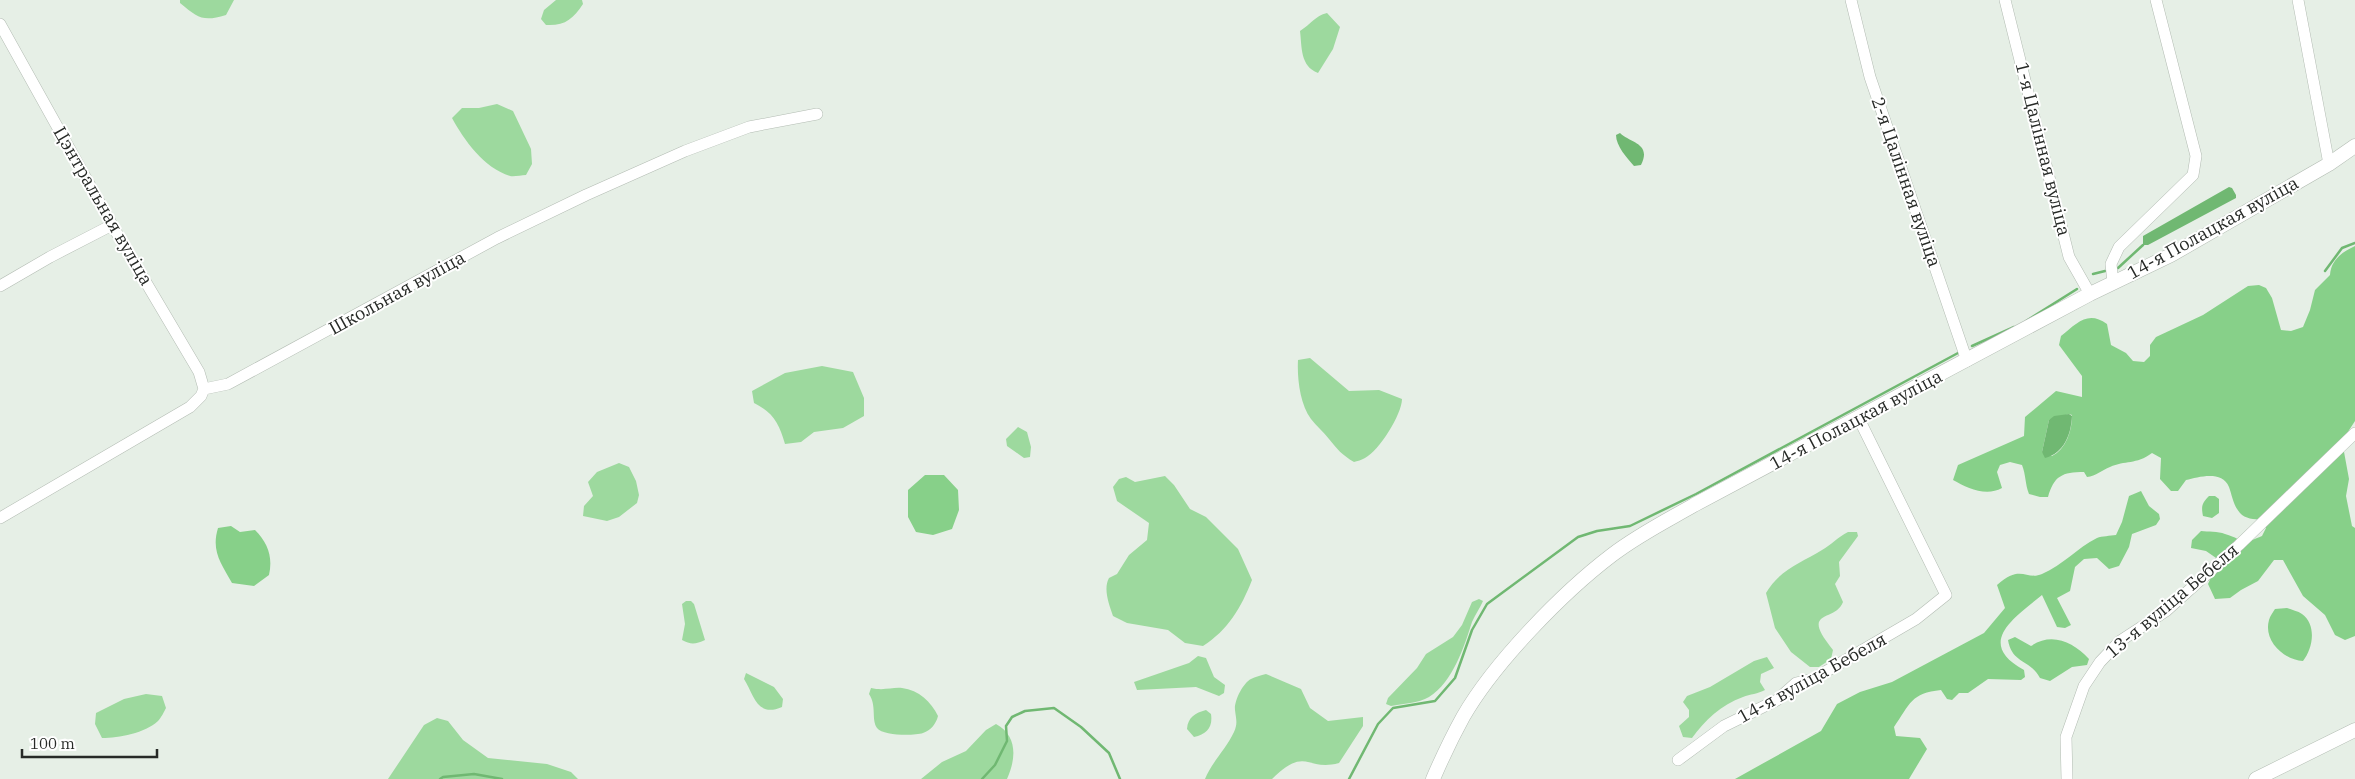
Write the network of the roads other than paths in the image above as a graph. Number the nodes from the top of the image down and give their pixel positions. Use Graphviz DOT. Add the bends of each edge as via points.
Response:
graph roads {
  1 [pos="1851,0"];
  2 [pos="2005,0"];
  3 [pos="2156,0"];
  4 [pos="2298,0"];
  5 [pos="0,24"];
  6 [pos="817,114"];
  7 [pos="2355,146"];
  8 [pos="2329,164"];
  9 [pos="112,225"];
  10 [pos="2113,283"];
  11 [pos="0,286"];
  12 [pos="2090,294"];
  13 [pos="1967,361"];
  14 [pos="204,389"];
  15 [pos="1859,419"];
  16 [pos="2355,432"];
  17 [pos="0,518"];
  18 [pos="2355,730"];
  19 [pos="1678,760"];
  20 [pos="1432,779"];
  21 [pos="2067,779"];
  22 [pos="2256,779"];
  1 -- 13 [label="street, 2-я Цалінная вуліца" via="1870,76"];
  2 -- 12 [label="street, 1-я Цалінная вуліца" via="2069,257"];
  3 -- 10 [label="street" via="2196,156 2193,175 2120,247 2111,264"];
  4 -- 8 [label="street"];
  5 -- 9 [label="street, Цэнтральная вуліца"];
  6 -- 14 [label="street, Школьная вуліца" via="749,126 603,187 497,238 228,384"];
  7 -- 8 [label="main road, 14-я Полацкая вуліца"];
  8 -- 10 [label="main road, 14-я Полацкая вуліца" via="2171,255"];
  9 -- 11 [label="street"];
  9 -- 14 [label="street, Цэнтральная вуліца" via="199,372"];
  10 -- 12 [label="main road, 14-я Полацкая вуліца"];
  12 -- 13 [label="main road, 14-я Полацкая вуліца"];
  13 -- 15 [label="main road, 14-я Полацкая вуліца"];
  14 -- 17 [label="street" via="190,406"];
  15 -- 19 [label="street, 14-я вуліца Бебеля" via="1946,595 1916,619 1814,679 1796,683 1777,700 1724,726"];
  15 -- 20 [label="main road, 14-я Полацкая вуліца" via="1694,505 1612,555 1545,617 1484,686 1463,717"];
  16 -- 21 [label="street, 13-я вуліца Бебеля" via="2239,545 2173,604 2120,641 2100,662 2084,686 2066,737"];
  18 -- 22 [label="main road"];
}
